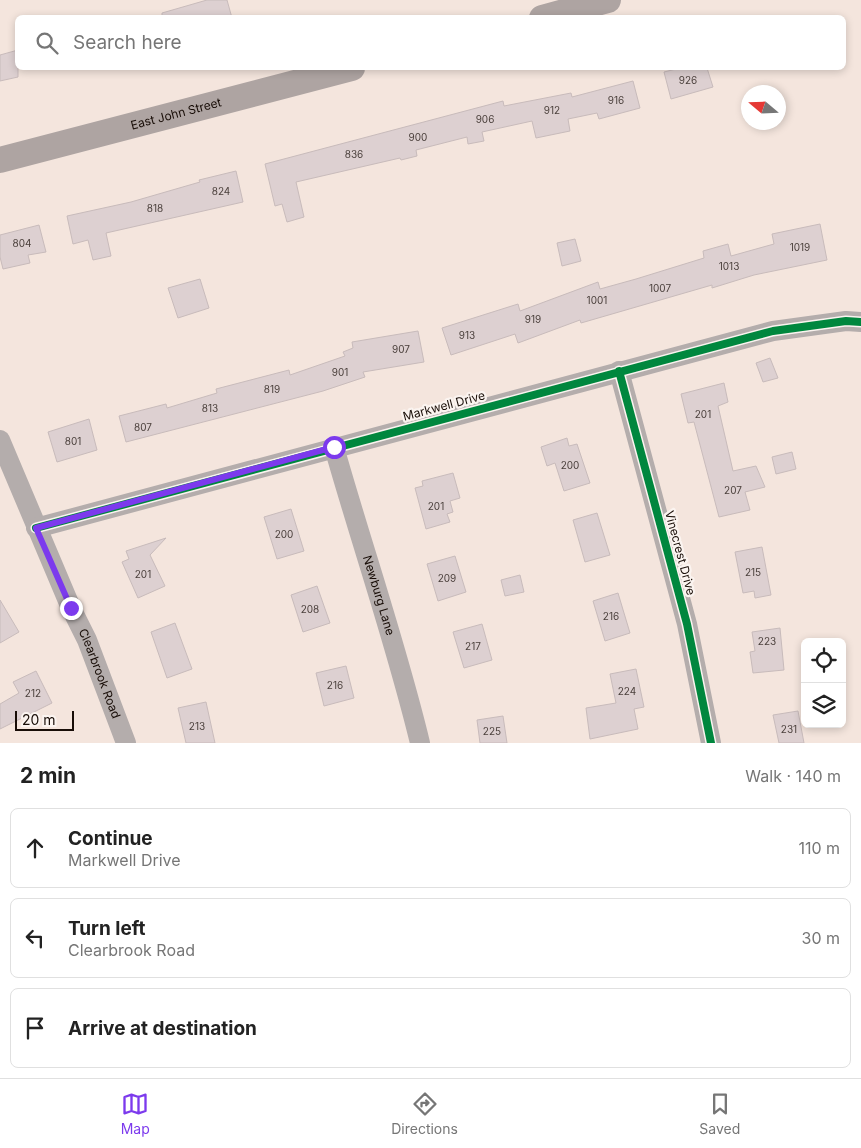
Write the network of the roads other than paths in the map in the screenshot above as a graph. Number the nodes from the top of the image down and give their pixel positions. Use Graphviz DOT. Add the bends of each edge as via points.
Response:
graph roads {
  1 [pos="608,0"];
  2 [pos="553,15"];
  3 [pos="344,70"];
  4 [pos="0,160"];
  5 [pos="861,322"];
  6 [pos="619,371"];
  7 [pos="0,440"];
  8 [pos="334,447"];
  9 [pos="36,528"];
  10 [pos="126,743"];
  11 [pos="420,743"];
  12 [pos="711,743"];
  1 -- 2 [label="main road"];
  3 -- 4 [label="main road, East John Street"];
  5 -- 6 [label="street, Markwell Drive" via="846,321 773,331"];
  6 -- 8 [label="street, Markwell Drive"];
  6 -- 12 [label="street, Vinecrest Drive" via="687,624"];
  7 -- 9 [label="street, Clearbrook Road"];
  8 -- 9 [label="street, Markwell Drive"];
  8 -- 11 [label="street, Newburg Lane" via="403,671"];
  9 -- 10 [label="street, Clearbrook Road" via="87,640"];
}
